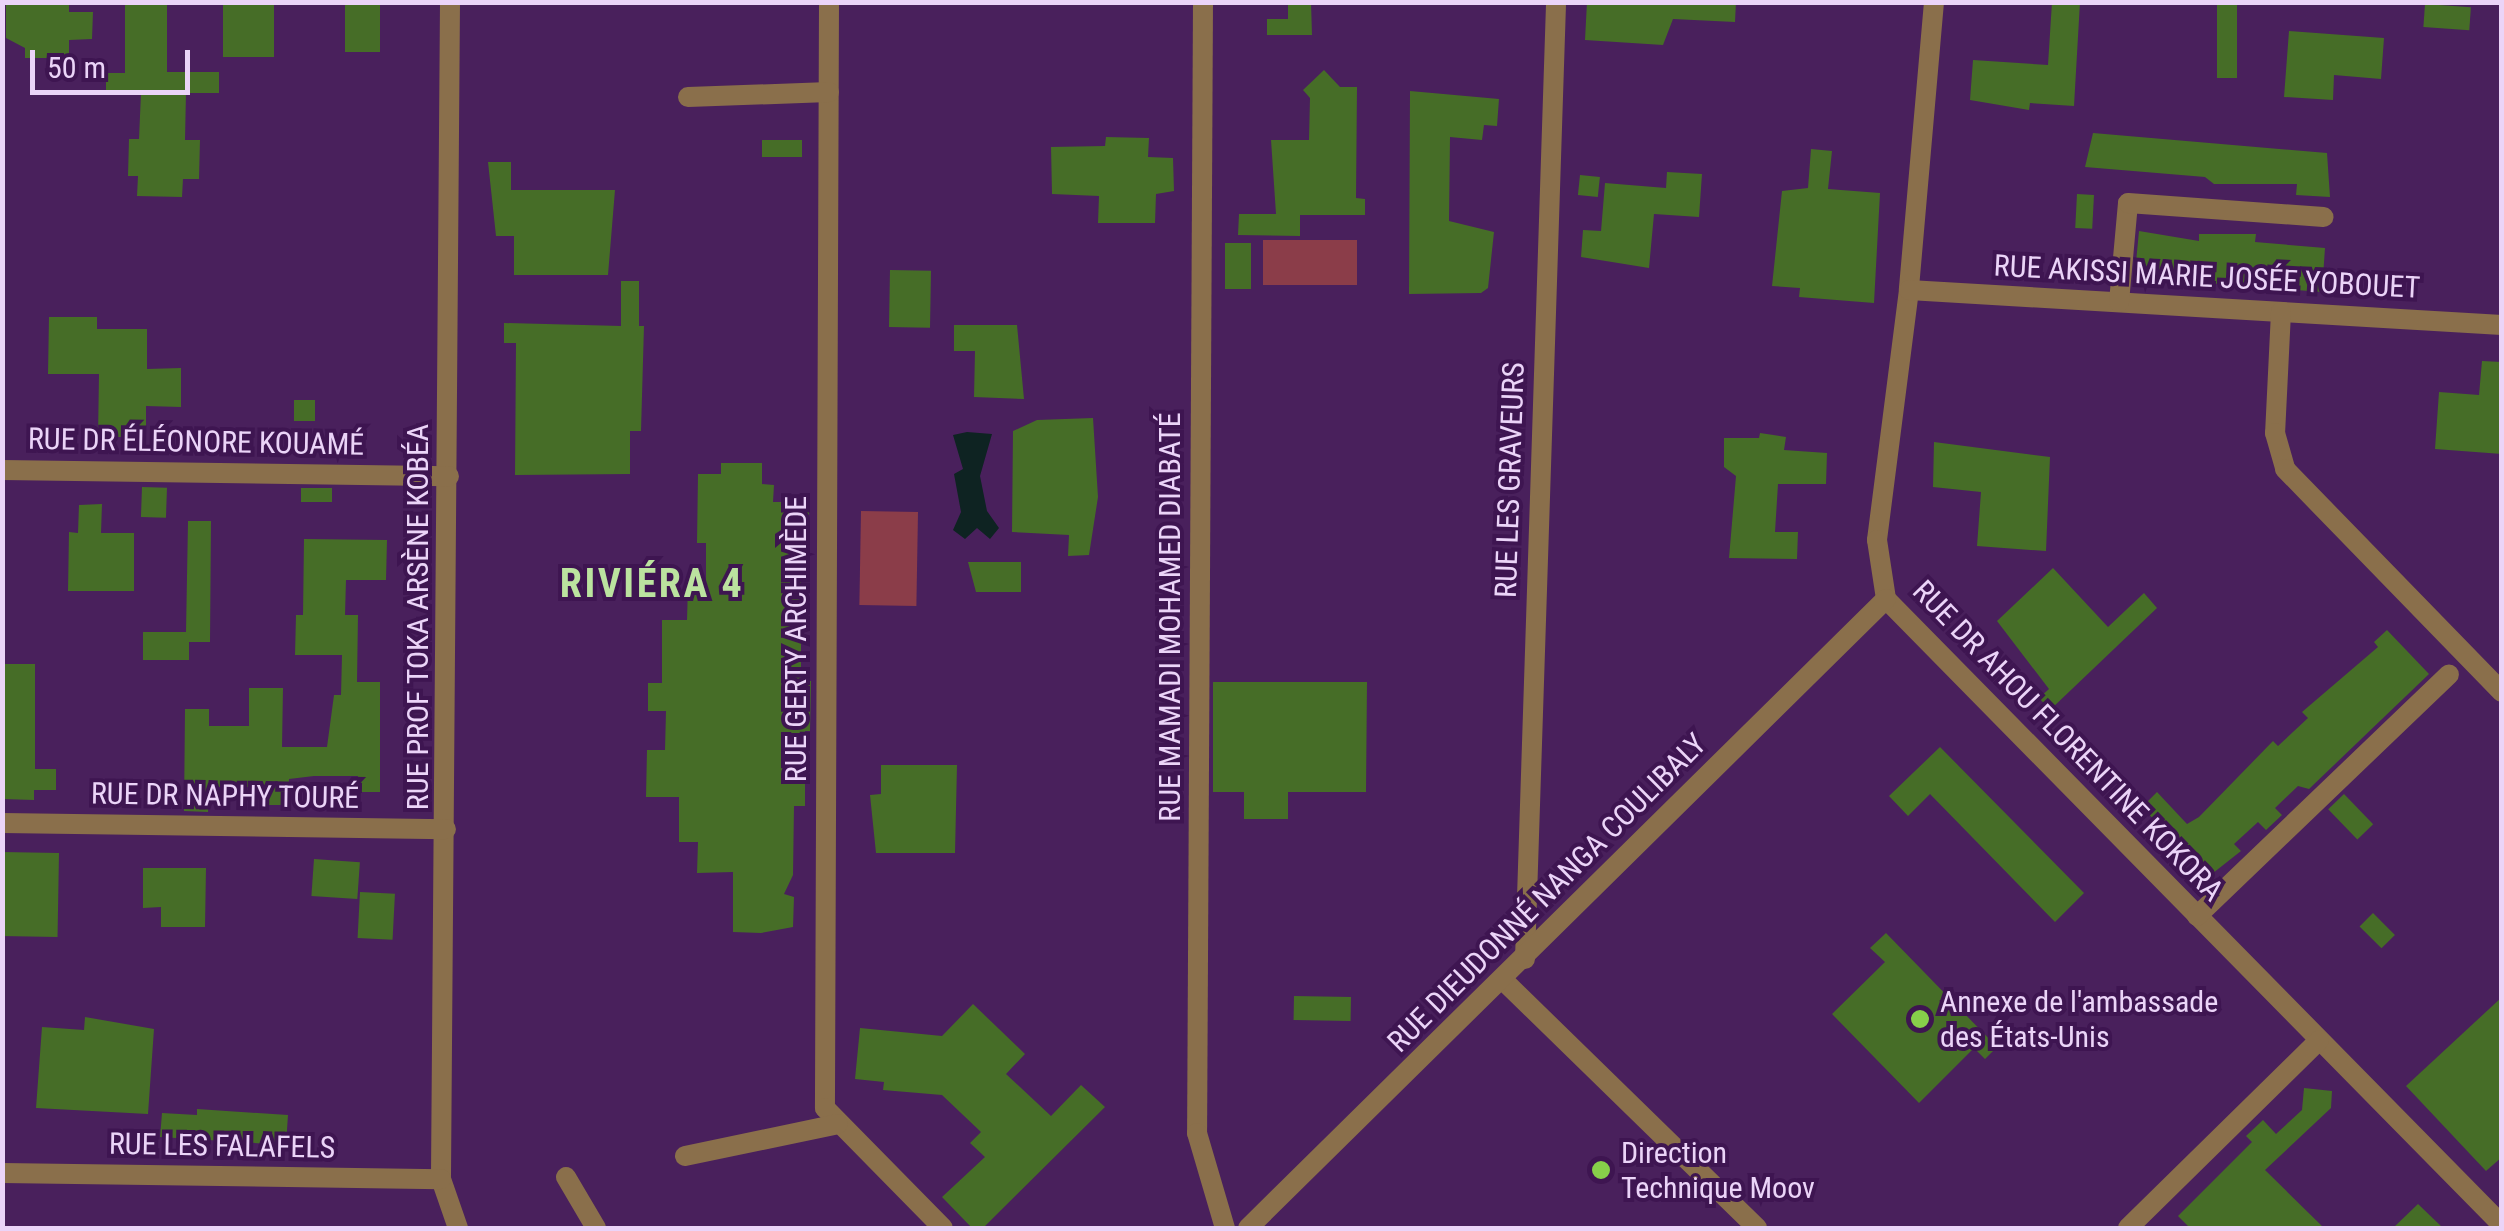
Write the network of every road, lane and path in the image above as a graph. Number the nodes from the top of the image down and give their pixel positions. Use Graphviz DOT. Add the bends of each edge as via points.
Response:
graph roads {
  1 [pos="450,2"];
  2 [pos="830,2"];
  3 [pos="1203,2"];
  4 [pos="1556,2"];
  5 [pos="1934,2"];
  6 [pos="829,92"];
  7 [pos="688,97"];
  8 [pos="2324,218"];
  9 [pos="1909,290"];
  10 [pos="2118,302"];
  11 [pos="2282,312"];
  12 [pos="2502,324"];
  13 [pos="2,470"];
  14 [pos="450,476"];
  15 [pos="1886,600"];
  16 [pos="2448,674"];
  17 [pos="2502,692"];
  18 [pos="2,823"];
  19 [pos="446,830"];
  20 [pos="2197,916"];
  21 [pos="1525,958"];
  22 [pos="1504,980"];
  23 [pos="2319,1040"];
  24 [pos="838,1124"];
  25 [pos="685,1156"];
  26 [pos="2,1173"];
  27 [pos="566,1177"];
  28 [pos="440,1178"];
  29 [pos="2502,1225"];
  30 [pos="1257,1226"];
  31 [pos="458,1228"];
  32 [pos="596,1228"];
  33 [pos="943,1228"];
  34 [pos="1225,1228"];
  35 [pos="1757,1228"];
  36 [pos="2128,1228"];
  1 -- 14 [label="street, RUE PROF TOKA ARSÈNE KOBÉA"];
  2 -- 6 [label="street, RUE GERTY ARCHIMÈDE"];
  3 -- 34 [label="street, RUE MAMADI MOHAMED DIABATÉ" via="1198,1133"];
  4 -- 21 [label="street, RUE LES GRAVEURS"];
  5 -- 9 [label="street, RUE DR AHOU FLORENTINE KOKORA"];
  6 -- 7 [label="street"];
  6 -- 24 [label="street, RUE GERTY ARCHIMÈDE" via="823,1082 826,1108"];
  8 -- 10 [label="street" via="2128,203"];
  9 -- 10 [label="street, RUE AKISSI MARIE JOSÉE YOBOUET"];
  9 -- 15 [label="street, RUE DR AHOU FLORENTINE KOKORA" via="1877,540"];
  10 -- 11 [label="street, RUE AKISSI MARIE JOSÉE YOBOUET"];
  11 -- 12 [label="street, RUE AKISSI MARIE JOSÉE YOBOUET"];
  11 -- 17 [label="street" via="2275,433 2284,469"];
  13 -- 14 [label="street, RUE DR ÉLÉONORE KOUAMÉ"];
  14 -- 19 [label="street, RUE PROF TOKA ARSÈNE KOBÉA"];
  15 -- 20 [label="street, RUE DR AHOU FLORENTINE KOKORA"];
  15 -- 21 [label="street, RUE DIEUDONNÉ NANGA COULIBALY"];
  16 -- 20 [label="street"];
  18 -- 19 [label="street, RUE DR NAPHY TOURÉ"];
  19 -- 28 [label="street, RUE PROF TOKA ARSÈNE KOBÉA"];
  20 -- 23 [label="street, RUE DR AHOU FLORENTINE KOKORA"];
  21 -- 22 [label="street, RUE DIEUDONNÉ NANGA COULIBALY"];
  22 -- 30 [label="street, RUE DIEUDONNÉ NANGA COULIBALY"];
  22 -- 35 [label="street"];
  23 -- 29 [label="street, RUE DR AHOU FLORENTINE KOKORA"];
  23 -- 36 [label="street"];
  24 -- 25 [label="street"];
  24 -- 33 [label="street, RUE GERTY ARCHIMÈDE"];
  26 -- 28 [label="street, RUE LES FALAFELS"];
  27 -- 32 [label="street"];
  28 -- 31 [label="street, RUE PROF TOKA ARSÈNE KOBÉA"];
}
